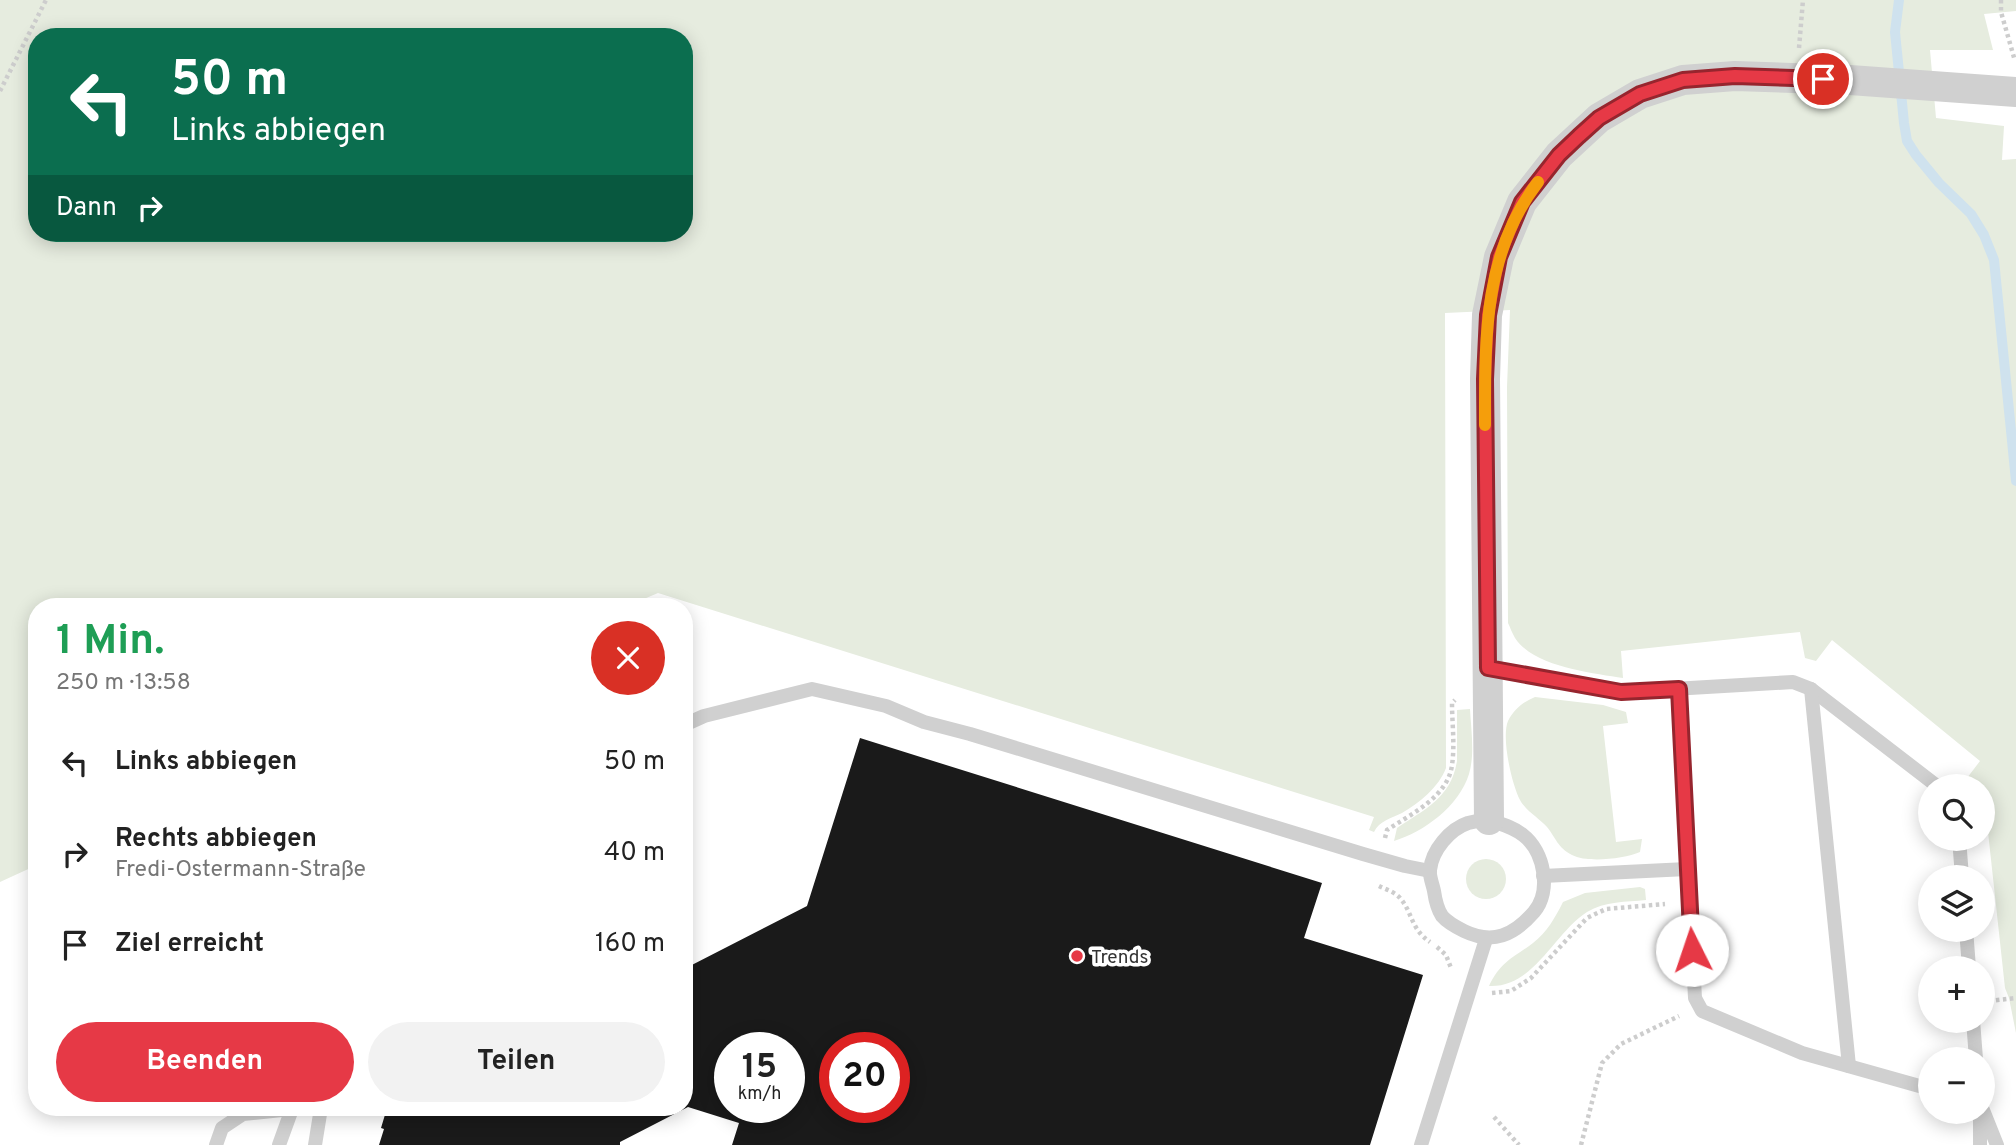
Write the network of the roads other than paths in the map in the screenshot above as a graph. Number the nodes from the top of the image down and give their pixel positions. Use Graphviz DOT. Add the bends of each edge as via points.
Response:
graph roads {
  1 [pos="2016,92"];
  2 [pos="1488,668"];
  3 [pos="1679,689"];
  4 [pos="1811,689"];
  5 [pos="693,721"];
  6 [pos="1921,774"];
  7 [pos="1489,820"];
  8 [pos="1687,869"];
  9 [pos="1430,871"];
  10 [pos="1543,876"];
  11 [pos="1486,939"];
  12 [pos="1849,1066"];
  13 [pos="1918,1086"];
  14 [pos="240,1116"];
  15 [pos="294,1116"];
  16 [pos="320,1116"];
  17 [pos="1981,1124"];
  18 [pos="1987,1124"];
  19 [pos="216,1145"];
  20 [pos="279,1145"];
  21 [pos="315,1145"];
  22 [pos="1421,1145"];
  23 [pos="1980,1145"];
  24 [pos="1997,1145"];
  1 -- 2 [label="street" via="1796,78 1683,80 1640,94 1599,118 1559,155 1522,202 1499,257 1488,315"];
  2 -- 3 [label="lane" via="1621,692"];
  2 -- 7 [label="street"];
  3 -- 4 [label="lane" via="1793,682"];
  3 -- 8 [label="lane"];
  4 -- 6 [label="lane"];
  4 -- 12 [label="lane"];
  5 -- 9 [label="lane" via="812,689 886,706 924,722"];
  7 -- 9 [label="lane" via="1455,829 1437,849"];
  7 -- 10 [label="lane" via="1525,836 1535,849"];
  8 -- 10 [label="lane"];
  8 -- 12 [label="lane" via="1695,998 1702,1011 1802,1053"];
  9 -- 11 [label="lane" via="1442,917"];
  10 -- 11 [label="lane" via="1544,889 1536,909 1511,931"];
  11 -- 22 [label="lane"];
  12 -- 13 [label="lane"];
  14 -- 19 [label="lane" via="222,1128"];
  15 -- 20 [label="lane"];
  16 -- 21 [label="lane"];
  17 -- 23 [label="lane"];
  18 -- 24 [label="lane"];
}
